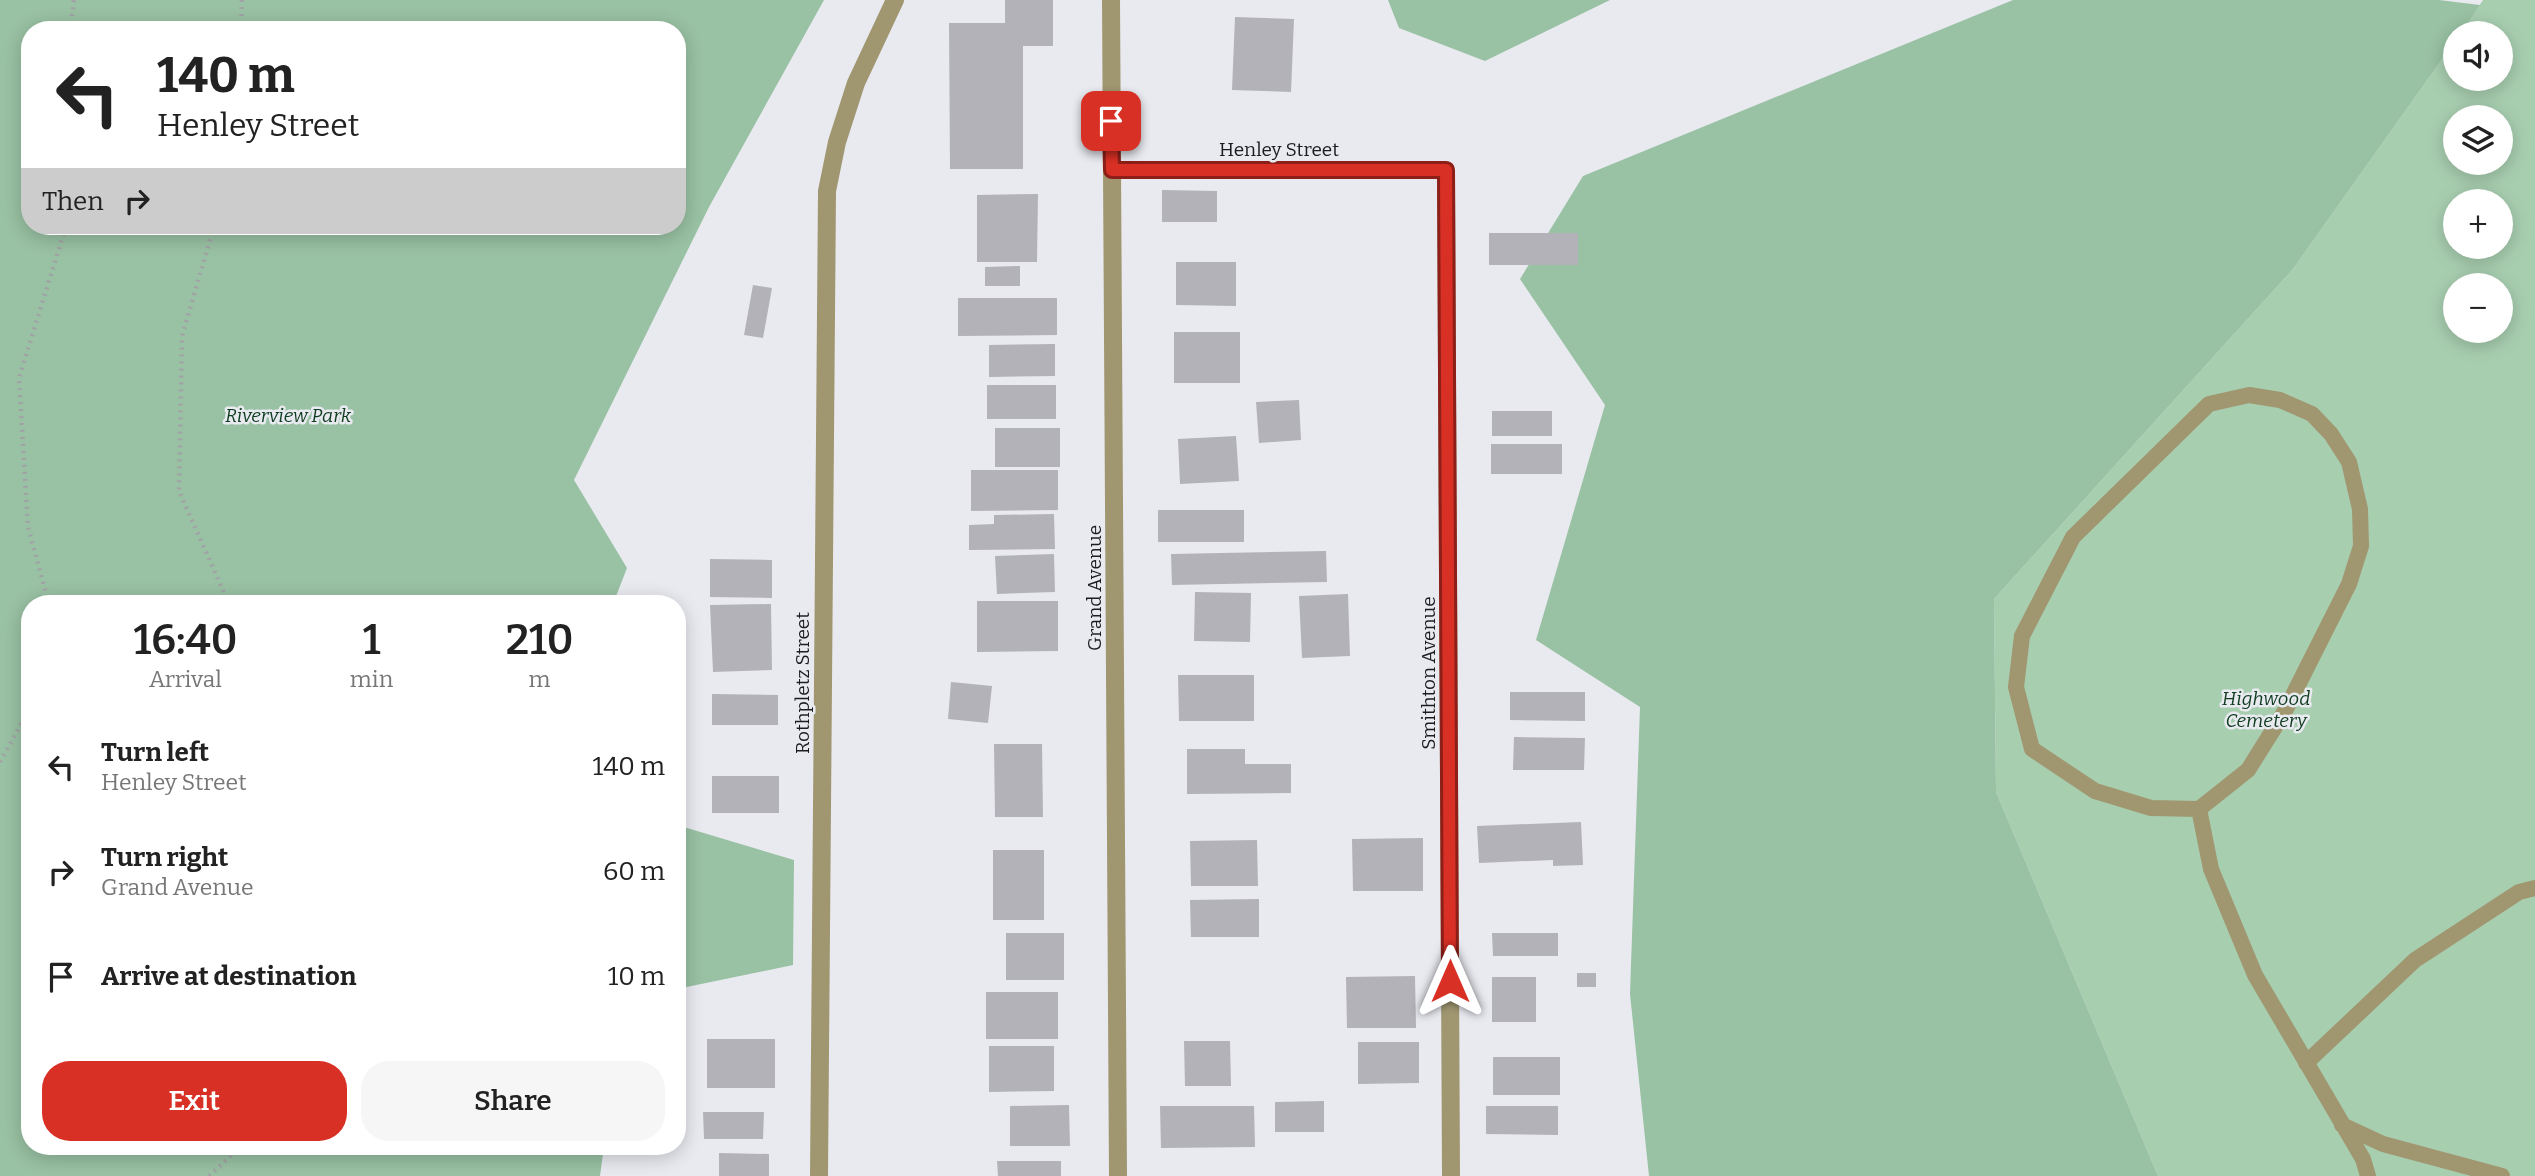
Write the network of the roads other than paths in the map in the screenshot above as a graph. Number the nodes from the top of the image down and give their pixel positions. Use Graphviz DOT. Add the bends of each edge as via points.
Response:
graph roads {
  1 [pos="895,0"];
  2 [pos="1111,0"];
  3 [pos="1112,170"];
  4 [pos="1446,170"];
  5 [pos="2199,809"];
  6 [pos="2535,888"];
  7 [pos="2306,1063"];
  8 [pos="2342,1125"];
  9 [pos="819,1176"];
  10 [pos="1118,1176"];
  11 [pos="1451,1176"];
  12 [pos="2368,1176"];
  13 [pos="2502,1176"];
  1 -- 9 [label="street, Rothpletz Street" via="856,83 827,191"];
  2 -- 3 [label="street, Grand Avenue"];
  3 -- 4 [label="street, Henley Street"];
  3 -- 10 [label="street, Grand Avenue"];
  4 -- 11 [label="street, Smithton Avenue"];
  5 -- 5 [label="lane" via="2151,808 2095,791 2032,749 2016,687 2022,636 2073,537 2209,404 2249,395 2280,400 2312,415 2331,434 2350,461 2357,484 2361,546 2333,620 2248,770"];
  5 -- 7 [label="lane" via="2211,869 2230,916 2255,975"];
  6 -- 7 [label="lane" via="2519,892 2416,960"];
  7 -- 8 [label="lane"];
  8 -- 12 [label="lane"];
  8 -- 13 [label="lane" via="2382,1144"];
}
